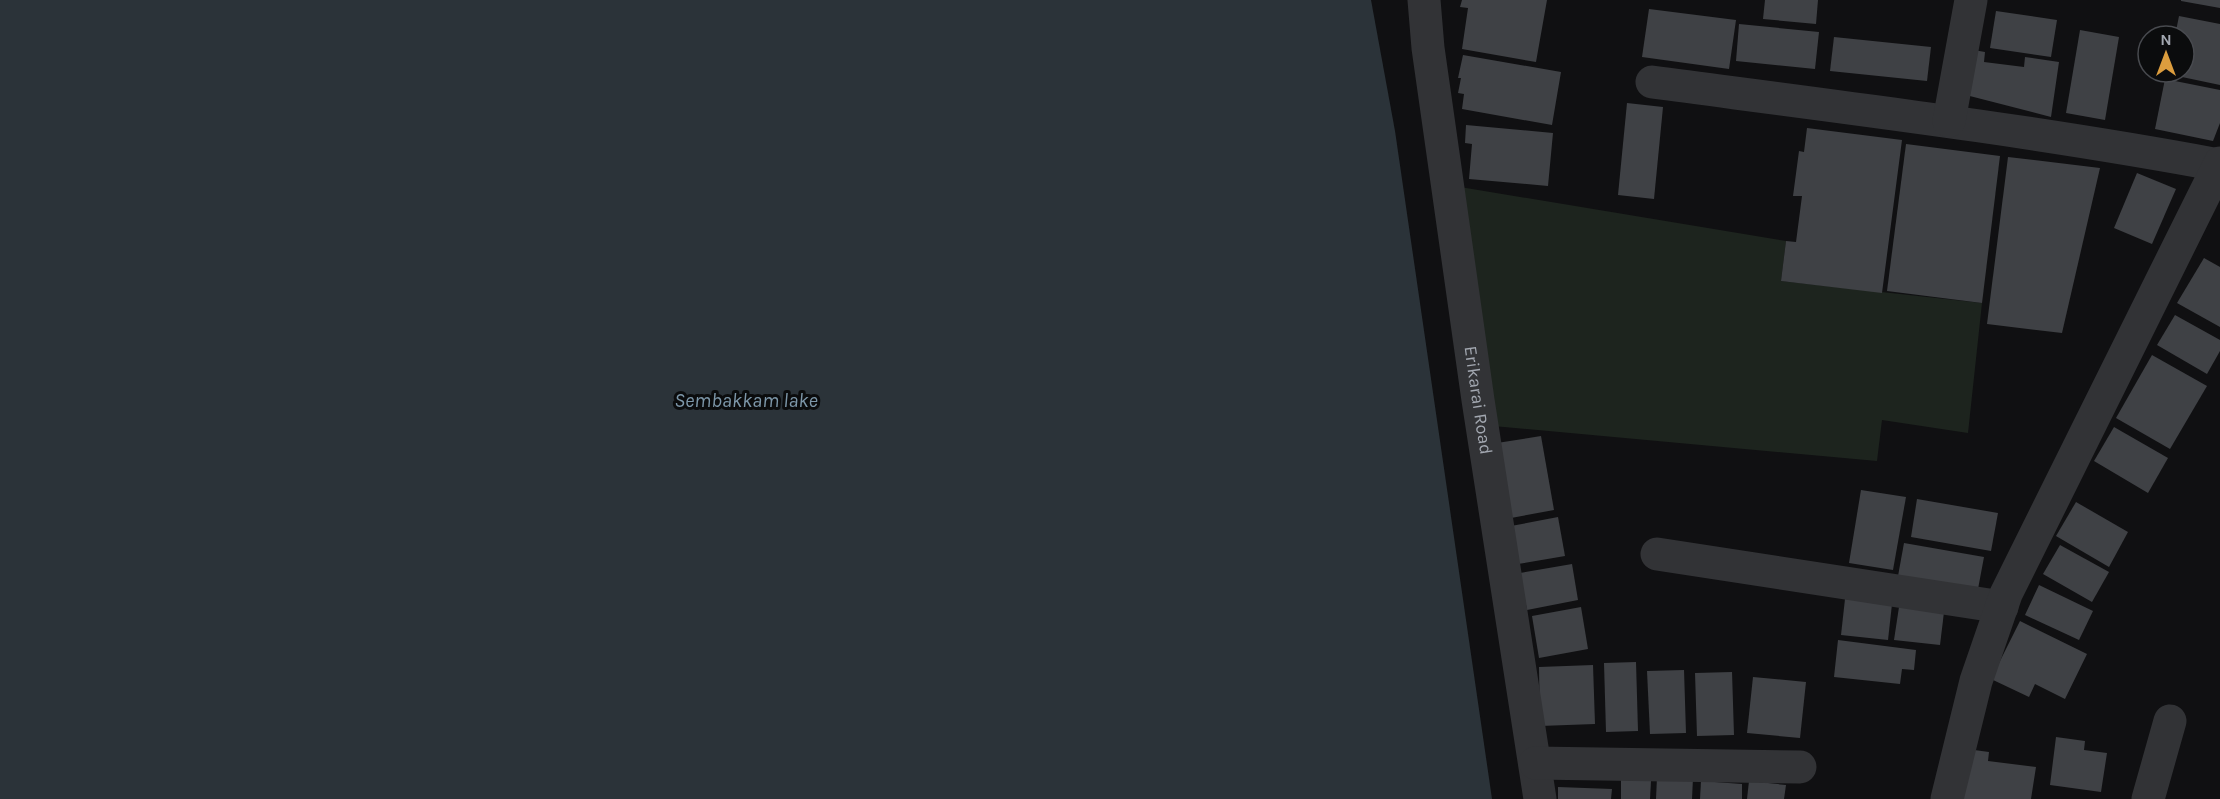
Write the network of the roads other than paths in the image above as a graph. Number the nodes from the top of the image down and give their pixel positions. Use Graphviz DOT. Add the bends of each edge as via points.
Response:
graph roads {
  1 [pos="1424,0"];
  2 [pos="1971,0"];
  3 [pos="1652,82"];
  4 [pos="1949,121"];
  5 [pos="2220,164"];
  6 [pos="1657,554"];
  7 [pos="2002,607"];
  8 [pos="2170,721"];
  9 [pos="1535,763"];
  10 [pos="1800,767"];
  11 [pos="1540,799"];
  12 [pos="1947,799"];
  13 [pos="2148,799"];
  1 -- 9 [label="street, Erikarai Road" via="1474,377"];
  2 -- 4 [label="street"];
  3 -- 4 [label="street"];
  4 -- 5 [label="street"];
  5 -- 7 [label="street"];
  6 -- 7 [label="street"];
  7 -- 12 [label="street" via="1976,681"];
  8 -- 13 [label="street"];
  9 -- 10 [label="street"];
  9 -- 11 [label="street, Erikarai Road"];
}
